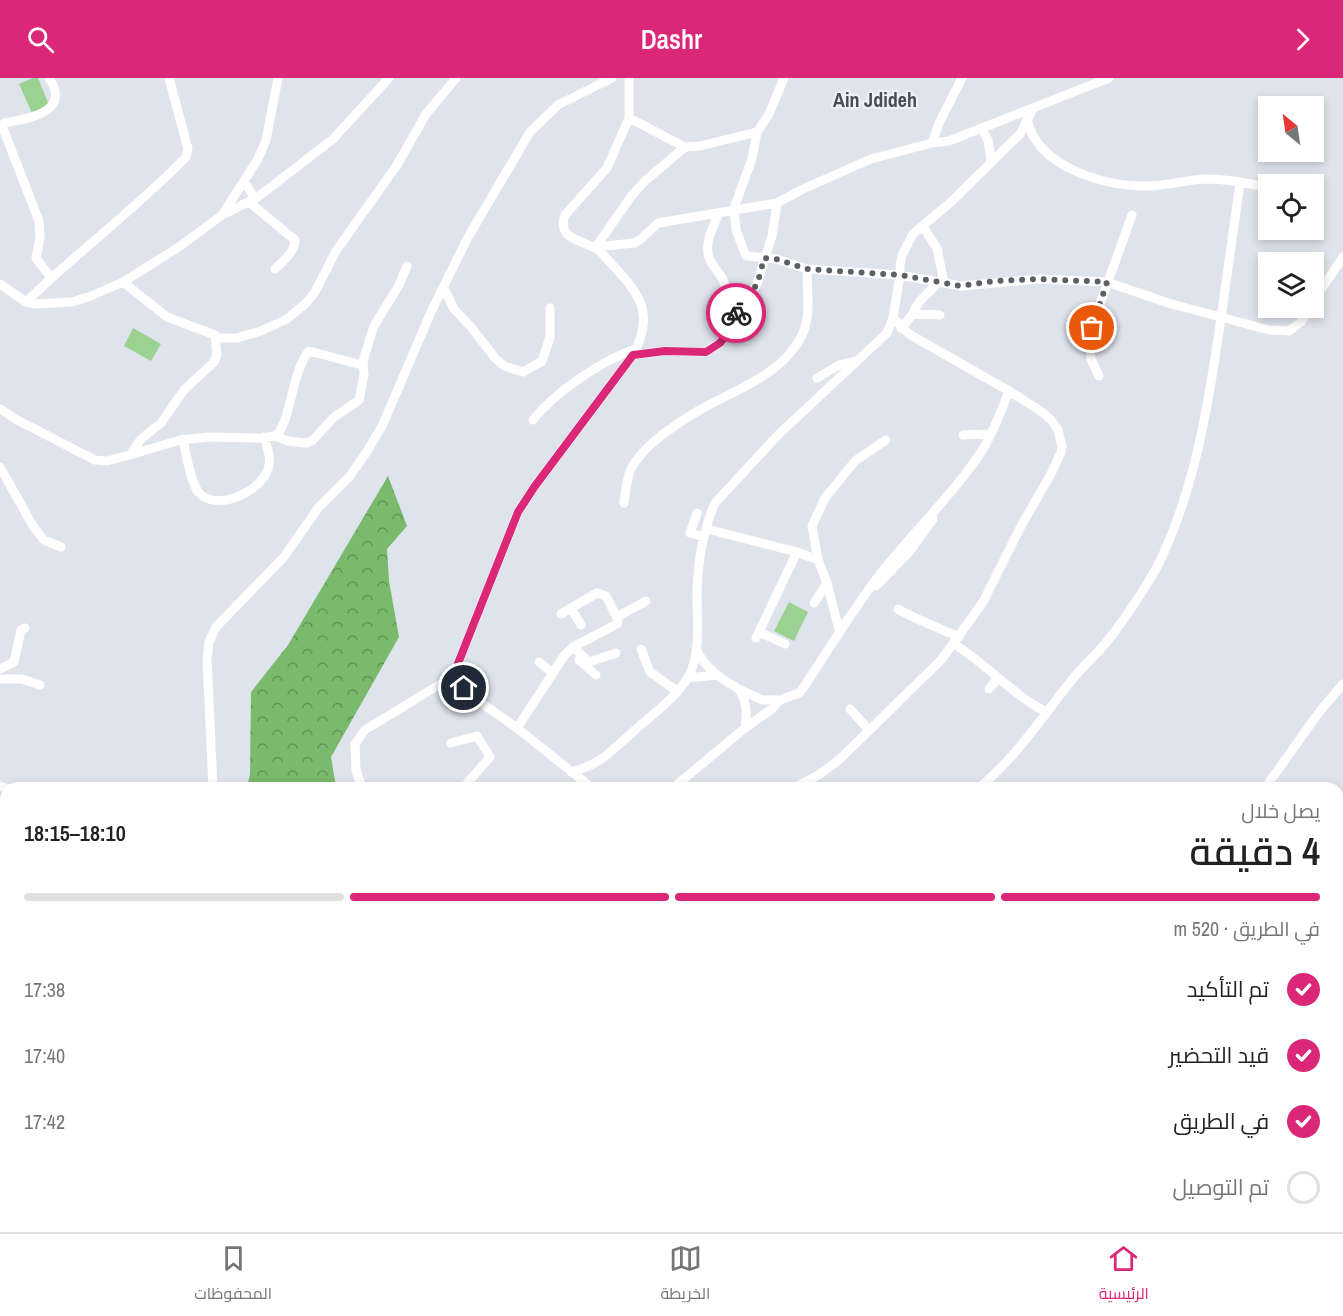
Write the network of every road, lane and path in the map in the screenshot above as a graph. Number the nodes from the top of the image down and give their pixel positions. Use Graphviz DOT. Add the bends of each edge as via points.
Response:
graph roads {
  1 [pos="49,78"];
  2 [pos="169,78"];
  3 [pos="278,78"];
  4 [pos="389,78"];
  5 [pos="456,78"];
  6 [pos="612,78"];
  7 [pos="629,78"];
  8 [pos="784,78"];
  9 [pos="962,78"];
  10 [pos="1109,78"];
  11 [pos="1033,109"];
  12 [pos="629,118"];
  13 [pos="1028,119"];
  14 [pos="1,124"];
  15 [pos="981,128"];
  16 [pos="757,132"];
  17 [pos="932,143"];
  18 [pos="685,147"];
  19 [pos="991,161"];
  20 [pos="244,181"];
  21 [pos="1239,183"];
  22 [pos="1258,186"];
  23 [pos="252,201"];
  24 [pos="777,203"];
  25 [pos="734,211"];
  26 [pos="718,213"];
  27 [pos="222,215"];
  28 [pos="1132,215"];
  29 [pos="923,227"];
  30 [pos="596,247"];
  31 [pos="1343,257"];
  32 [pos="764,258"];
  33 [pos="407,266"];
  34 [pos="275,269"];
  35 [pos="807,269"];
  36 [pos="900,275"];
  37 [pos="51,278"];
  38 [pos="123,282"];
  39 [pos="941,282"];
  40 [pos="1107,282"];
  41 [pos="0,284"];
  42 [pos="1324,285"];
  43 [pos="444,288"];
  44 [pos="26,302"];
  45 [pos="550,308"];
  46 [pos="737,311"];
  47 [pos="913,314"];
  48 [pos="940,315"];
  49 [pos="893,318"];
  50 [pos="1221,318"];
  51 [pos="1304,318"];
  52 [pos="901,328"];
  53 [pos="216,338"];
  54 [pos="635,352"];
  55 [pos="857,361"];
  56 [pos="362,365"];
  57 [pos="1099,376"];
  58 [pos="818,378"];
  59 [pos="1009,391"];
  60 [pos="0,409"];
  61 [pos="532,420"];
  62 [pos="991,434"];
  63 [pos="963,435"];
  64 [pos="269,436"];
  65 [pos="183,439"];
  66 [pos="886,440"];
  67 [pos="130,455"];
  68 [pos="0,467"];
  69 [pos="624,503"];
  70 [pos="697,513"];
  71 [pos="706,533"];
  72 [pos="61,547"];
  73 [pos="798,552"];
  74 [pos="818,560"];
  75 [pos="827,583"];
  76 [pos="646,601"];
  77 [pos="814,603"];
  78 [pos="571,608"];
  79 [pos="898,609"];
  80 [pos="561,614"];
  81 [pos="617,617"];
  82 [pos="581,625"];
  83 [pos="25,628"];
  84 [pos="839,630"];
  85 [pos="957,640"];
  86 [pos="784,644"];
  87 [pos="571,649"];
  88 [pos="641,649"];
  89 [pos="697,651"];
  90 [pos="616,653"];
  91 [pos="538,662"];
  92 [pos="0,669"];
  93 [pos="553,673"];
  94 [pos="456,674"];
  95 [pos="596,675"];
  96 [pos="717,675"];
  97 [pos="687,678"];
  98 [pos="998,678"];
  99 [pos="0,679"];
  100 [pos="1343,684"];
  101 [pos="40,685"];
  102 [pos="739,689"];
  103 [pos="989,689"];
  104 [pos="677,691"];
  105 [pos="780,700"];
  106 [pos="850,710"];
  107 [pos="1047,712"];
  108 [pos="517,728"];
  109 [pos="745,728"];
  110 [pos="869,730"];
  111 [pos="451,742"];
  112 [pos="571,772"];
  113 [pos="213,782"];
  114 [pos="360,782"];
  115 [pos="468,782"];
  116 [pos="584,782"];
  117 [pos="680,782"];
  118 [pos="804,782"];
  119 [pos="986,782"];
  120 [pos="1269,782"];
  1 -- 14 [label="street" via="56,95 49,109"];
  2 -- 37 [label="street" via="188,149 186,157"];
  3 -- 20 [label="street" via="267,140"];
  4 -- 23 [label="street" via="333,139"];
  5 -- 53 [label="street" via="426,114 305,304 287,319 261,331 237,338"];
  6 -- 43 [label="street" via="558,105 530,132 467,239"];
  7 -- 12 [label="street"];
  8 -- 16 [label="street"];
  9 -- 17 [label="street"];
  10 -- 11 [label="street"];
  11 -- 13 [label="street"];
  11 -- 15 [label="street"];
  12 -- 18 [label="street"];
  12 -- 30 [label="street" via="607,168 563,220 572,237"];
  13 -- 19 [label="street" via="1020,134"];
  13 -- 21 [label="street" via="1032,135 1058,161 1075,172 1103,181 1146,186 1202,179"];
  14 -- 37 [label="street" via="39,221 36,258"];
  15 -- 17 [label="street" via="949,141"];
  15 -- 19 [label="street" via="988,140"];
  16 -- 18 [label="street"];
  16 -- 25 [label="street"];
  17 -- 24 [label="street" via="871,159"];
  18 -- 30 [label="street" via="639,188"];
  19 -- 29 [label="street"];
  20 -- 23 [label="street"];
  20 -- 27 [label="street"];
  21 -- 22 [label="street"];
  21 -- 50 [label="street"];
  23 -- 27 [label="street"];
  23 -- 34 [label="street" via="295,240 291,252"];
  24 -- 25 [label="street"];
  24 -- 32 [label="street"];
  25 -- 26 [label="street"];
  25 -- 32 [label="street" via="743,252"];
  26 -- 30 [label="street" via="658,224 634,243"];
  26 -- 46 [label="street" via="707,251"];
  27 -- 38 [label="street"];
  28 -- 40 [label="street"];
  29 -- 36 [label="street" via="908,242"];
  29 -- 39 [label="street" via="936,248"];
  30 -- 54 [label="street" via="628,282 644,310 645,322"];
  31 -- 42 [label="street"];
  32 -- 35 [label="street"];
  32 -- 46 [label="street" via="757,284"];
  33 -- 56 [label="street" via="374,326"];
  35 -- 36 [label="street"];
  35 -- 69 [label="street" via="807,313 796,346 757,381 679,422 645,450 627,478"];
  36 -- 39 [label="street"];
  36 -- 49 [label="street"];
  37 -- 44 [label="street"];
  38 -- 44 [label="street" via="72,302"];
  38 -- 53 [label="street" via="167,317"];
  39 -- 40 [label="street" via="961,286 1039,279"];
  39 -- 47 [label="street" via="919,301"];
  40 -- 50 [label="street"];
  40 -- 57 [label="street" via="1089,342"];
  41 -- 44 [label="street"];
  43 -- 45 [label="street" via="454,309 495,358 516,371 523,372 542,361 550,337"];
  43 -- 113 [label="street" via="368,450 350,476 319,507 289,551 211,635 207,659"];
  46 -- 54 [label="street" via="729,332 706,352"];
  47 -- 48 [label="street"];
  47 -- 52 [label="street"];
  49 -- 52 [label="street"];
  49 -- 55 [label="street" via="887,333"];
  50 -- 51 [label="street" via="1289,331"];
  50 -- 107 [label="street" via="1203,429 1187,491 1160,562 1107,642"];
  52 -- 59 [label="street"];
  53 -- 67 [label="street" via="217,355 210,367 184,390 161,423 141,439"];
  54 -- 61 [label="street" via="624,353 587,374"];
  54 -- 94 [label="street" via="518,512"];
  55 -- 58 [label="street" via="839,365"];
  55 -- 71 [label="street" via="724,491 715,503"];
  56 -- 64 [label="street" via="359,400 334,417 313,440 300,443"];
  56 -- 64 [label="street" via="309,351 302,358 293,383 284,424 279,433"];
  59 -- 62 [label="street"];
  59 -- 85 [label="street" via="1051,420 1061,438 1061,452 983,602"];
  60 -- 67 [label="street" via="95,460"];
  62 -- 63 [label="street"];
  62 -- 84 [label="street" via="941,505 903,546"];
  64 -- 65 [label="street"];
  64 -- 65 [label="street" via="270,462 261,482 240,496 216,500 196,488"];
  65 -- 67 [label="street"];
  66 -- 74 [label="street" via="855,461 825,498 813,526"];
  68 -- 72 [label="street" via="33,526 44,540"];
  70 -- 71 [label="street" via="690,533"];
  71 -- 73 [label="street"];
  71 -- 89 [label="street" via="697,589"];
  73 -- 74 [label="street"];
  73 -- 86 [label="street" via="757,635"];
  74 -- 75 [label="street"];
  75 -- 77 [label="street"];
  75 -- 84 [label="street"];
  76 -- 81 [label="street"];
  78 -- 80 [label="street"];
  78 -- 81 [label="street" via="593,595 603,594"];
  78 -- 82 [label="street"];
  79 -- 85 [label="street" via="934,624"];
  81 -- 87 [label="street" via="617,624"];
  83 -- 92 [label="street" via="21,630 15,662"];
  84 -- 105 [label="street" via="799,693"];
  85 -- 98 [label="street"];
  85 -- 110 [label="street"];
  87 -- 90 [label="street" via="589,662"];
  87 -- 93 [label="street"];
  87 -- 95 [label="street"];
  88 -- 104 [label="street" via="650,672"];
  89 -- 96 [label="street" via="702,662"];
  89 -- 97 [label="street"];
  91 -- 93 [label="street"];
  93 -- 108 [label="street"];
  94 -- 108 [label="street" via="470,695"];
  94 -- 114 [label="street" via="365,729 355,744"];
  96 -- 97 [label="street"];
  96 -- 102 [label="street"];
  97 -- 104 [label="street"];
  98 -- 103 [label="street"];
  98 -- 107 [label="street"];
  99 -- 101 [label="street"];
  100 -- 120 [label="street"];
  102 -- 105 [label="street" via="762,700"];
  102 -- 109 [label="street" via="745,706"];
  104 -- 112 [label="street" via="596,764"];
  105 -- 109 [label="street"];
  106 -- 110 [label="street"];
  107 -- 119 [label="street" via="1008,762"];
  108 -- 112 [label="street"];
  109 -- 117 [label="street"];
  110 -- 118 [label="street" via="833,765"];
  111 -- 115 [label="street" via="477,736 490,757"];
  112 -- 116 [label="street"];
}
